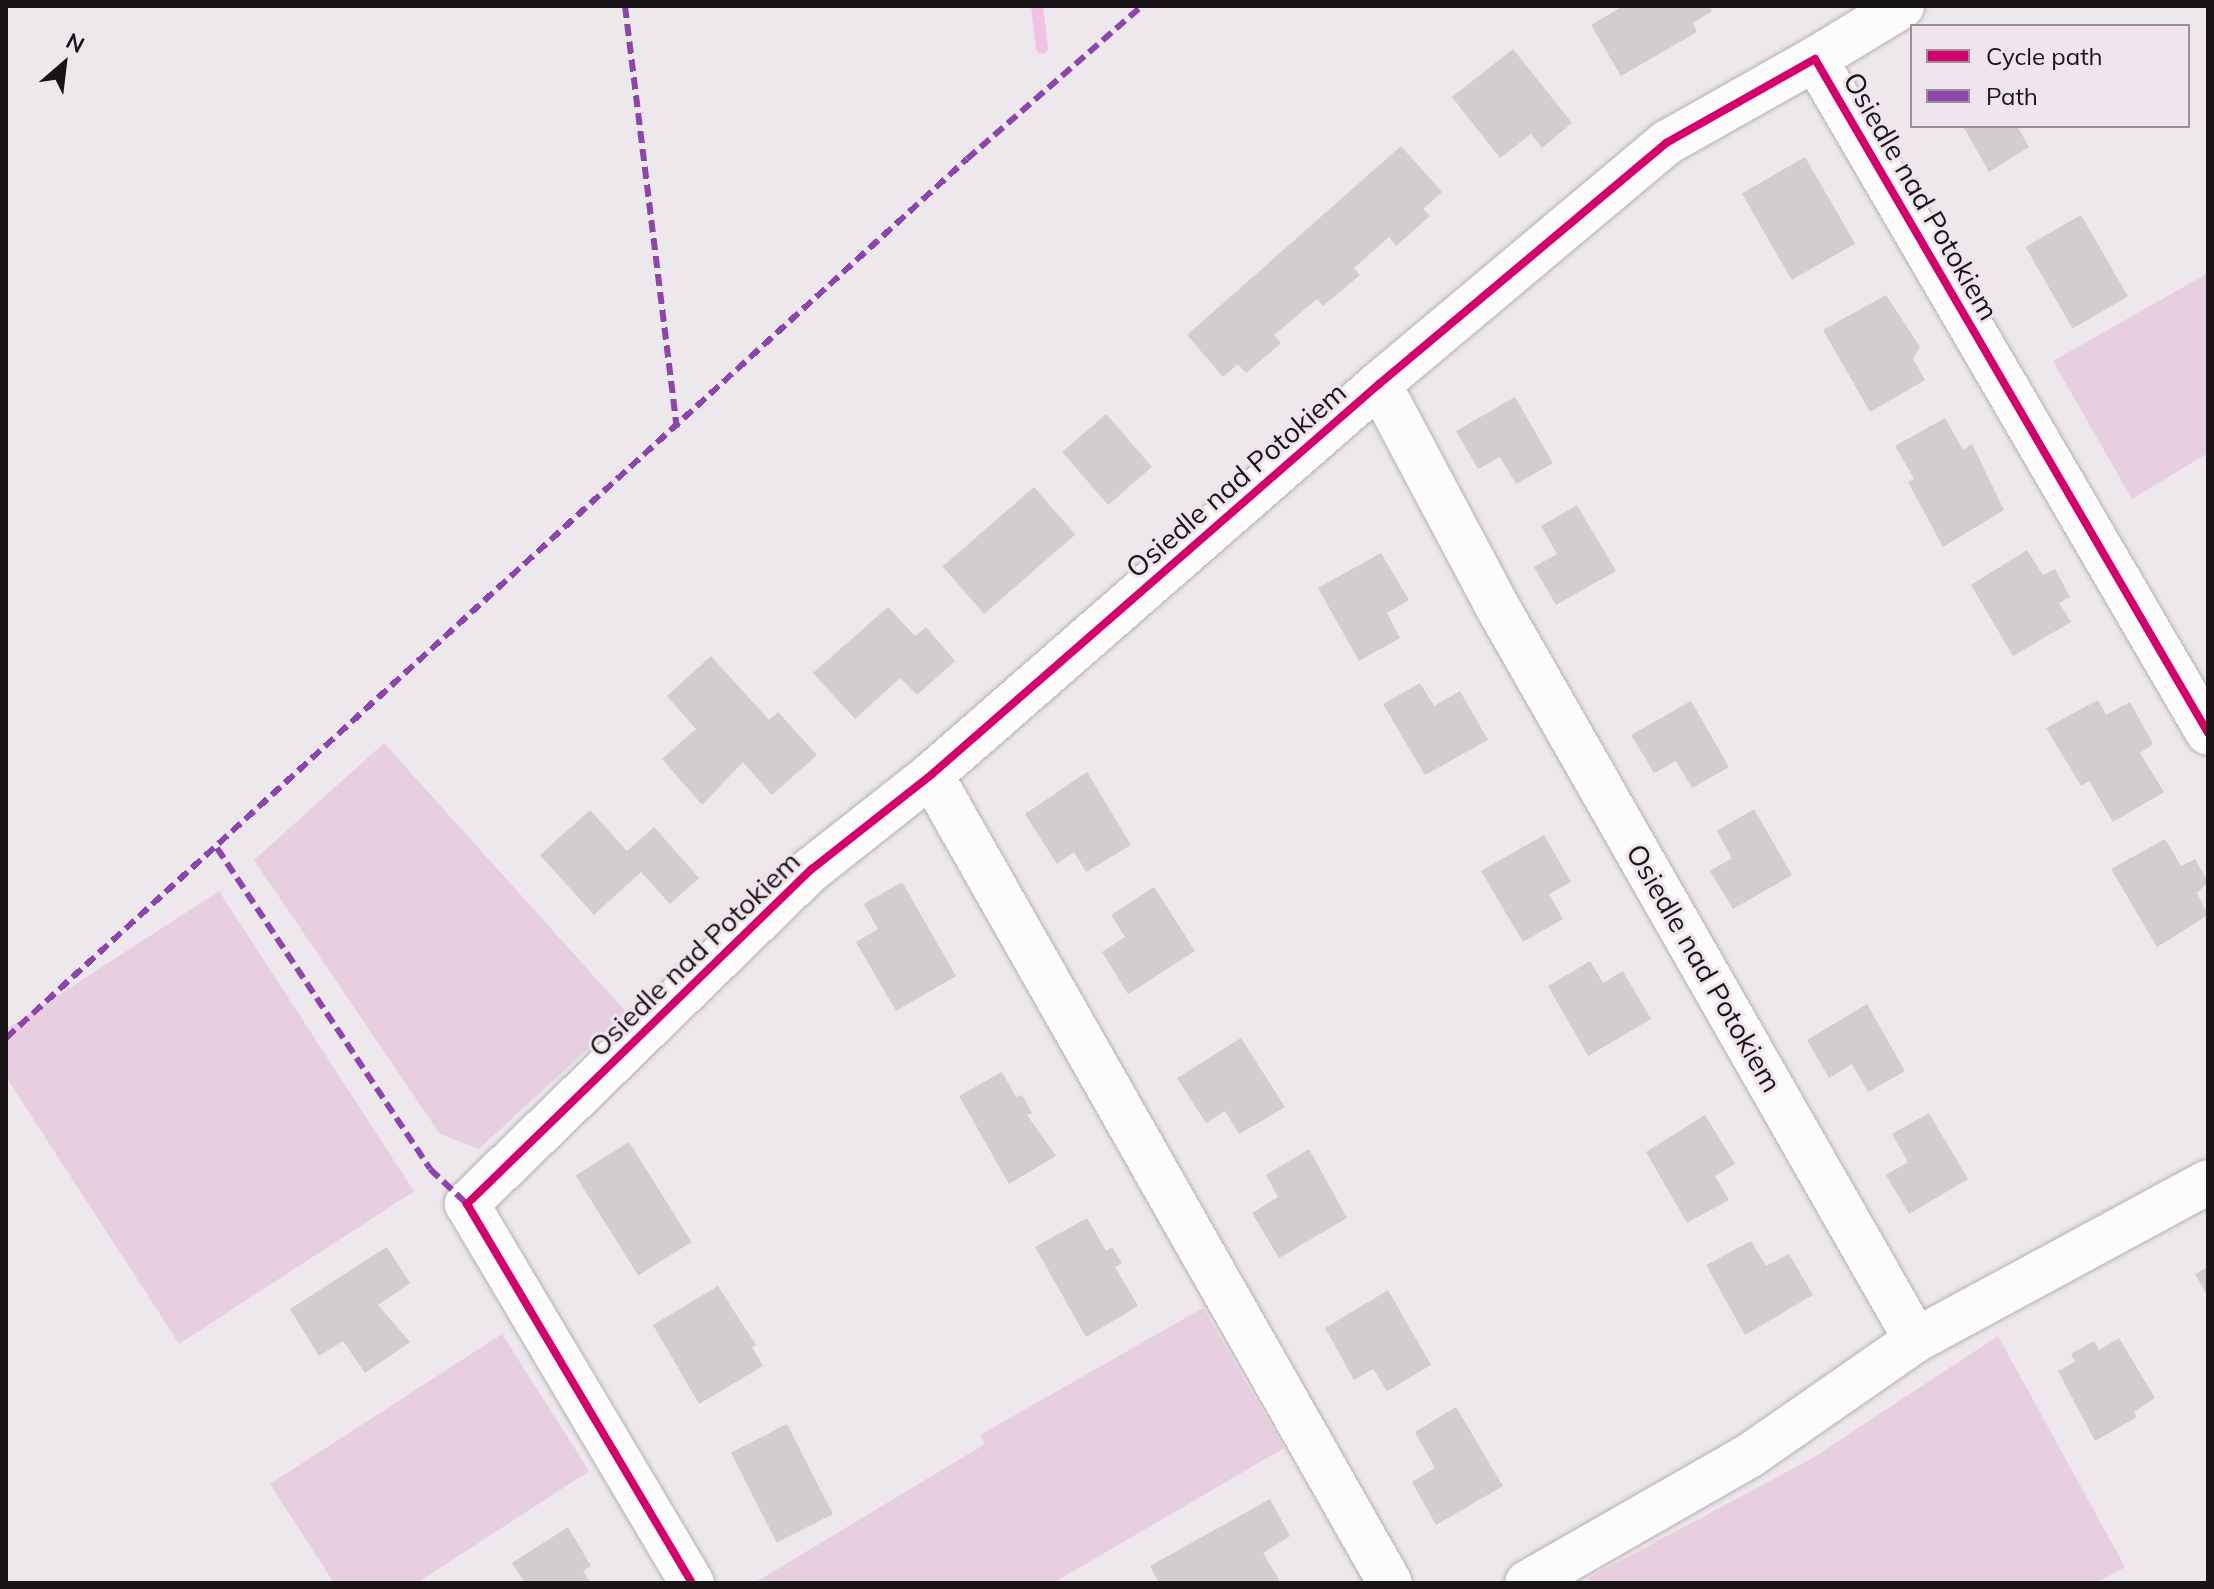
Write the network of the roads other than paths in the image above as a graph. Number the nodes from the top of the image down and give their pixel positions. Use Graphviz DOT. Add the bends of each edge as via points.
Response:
graph roads {
  1 [pos="1902,6"];
  2 [pos="1815,59"];
  3 [pos="1379,384"];
  4 [pos="2208,733"];
  5 [pos="931,775"];
  6 [pos="2208,1182"];
  7 [pos="1916,1340"];
  8 [pos="692,1583"];
  9 [pos="1390,1583"];
  10 [pos="1527,1583"];
  1 -- 2 [label="street, Osiedle nad Potokiem"];
  2 -- 3 [label="street, Osiedle nad Potokiem" via="1666,143"];
  2 -- 4 [label="street, Osiedle nad Potokiem"];
  3 -- 5 [label="street, Osiedle nad Potokiem"];
  3 -- 7 [label="street, Osiedle nad Potokiem" via="1501,613"];
  5 -- 8 [label="street, Osiedle nad Potokiem" via="812,869 467,1204"];
  5 -- 9 [label="street"];
  6 -- 7 [label="street"];
  7 -- 10 [label="street" via="1749,1456"];
}
